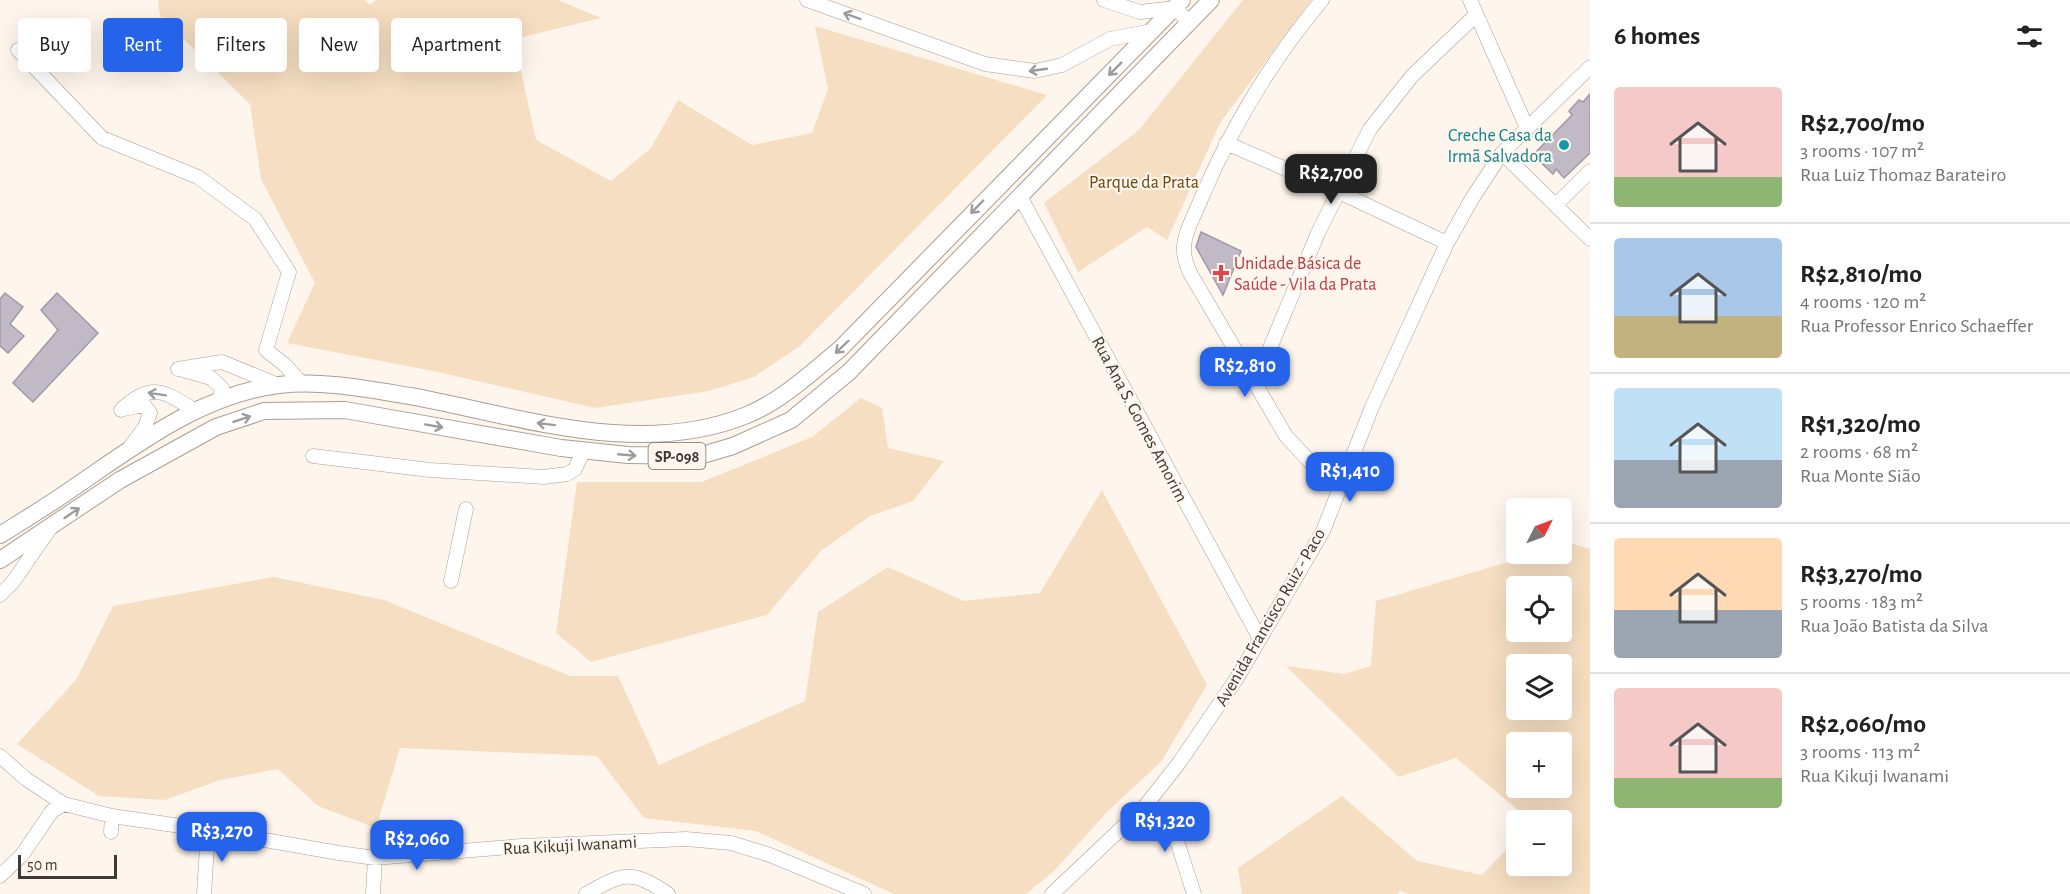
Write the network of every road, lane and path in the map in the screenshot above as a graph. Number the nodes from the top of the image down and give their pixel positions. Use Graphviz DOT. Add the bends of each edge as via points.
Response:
graph roads {
  1 [pos="807,0"];
  2 [pos="1104,0"];
  3 [pos="1211,0"];
  4 [pos="1322,0"];
  5 [pos="1470,0"];
  6 [pos="1179,4"];
  7 [pos="1476,15"];
  8 [pos="1190,22"];
  9 [pos="1152,31"];
  10 [pos="1590,67"];
  11 [pos="39,72"];
  12 [pos="1527,128"];
  13 [pos="1226,143"];
  14 [pos="1503,153"];
  15 [pos="1590,171"];
  16 [pos="1339,192"];
  17 [pos="1021,198"];
  18 [pos="1556,205"];
  19 [pos="1590,239"];
  20 [pos="1447,243"];
  21 [pos="301,383"];
  22 [pos="1255,384"];
  23 [pos="278,385"];
  24 [pos="220,400"];
  25 [pos="195,411"];
  26 [pos="584,450"];
  27 [pos="127,451"];
  28 [pos="313,456"];
  29 [pos="1342,483"];
  30 [pos="466,509"];
  31 [pos="52,526"];
  32 [pos="0,536"];
  33 [pos="0,560"];
  34 [pos="451,581"];
  35 [pos="0,595"];
  36 [pos="1260,639"];
  37 [pos="0,756"];
  38 [pos="64,804"];
  39 [pos="1146,805"];
  40 [pos="112,816"];
  41 [pos="208,830"];
  42 [pos="111,832"];
  43 [pos="375,858"];
  44 [pos="0,876"];
  45 [pos="204,894"];
  46 [pos="373,894"];
  47 [pos="586,894"];
  48 [pos="668,894"];
  49 [pos="864,894"];
  50 [pos="1052,894"];
  51 [pos="1194,894"];
  9 -- 1 [label="street, one-way" via="1110,39 1062,65 1035,71 1015,70 986,64"];
  2 -- 6 [label="street" via="1140,12"];
  3 -- 8 [label="main road, SP-098"];
  4 -- 13 [label="street" via="1280,52"];
  5 -- 7 [label="street"];
  6 -- 8 [label="street"];
  6 -- 9 [label="main road, SP-098"];
  7 -- 12 [label="street"];
  7 -- 16 [label="street" via="1390,100 1370,129"];
  8 -- 17 [label="main road, SP-098"];
  9 -- 21 [label="main road, SP-098, one-way" via="840,349 749,415 690,431 649,435 534,422 369,389"];
  10 -- 12 [label="street, Avenida Francisco Ruiz - Paco"];
  11 -- 21 [label="street" via="102,138 198,177 255,219 290,273 266,350"];
  12 -- 14 [label="street, Avenida Francisco Ruiz - Paco"];
  13 -- 16 [label="street"];
  13 -- 22 [label="street" via="1186,236 1185,259"];
  14 -- 18 [label="street"];
  14 -- 20 [label="street, Avenida Francisco Ruiz - Paco"];
  15 -- 18 [label="street"];
  16 -- 20 [label="street"];
  16 -- 22 [label="street" via="1318,232"];
  26 -- 17 [label="main road, SP-098, one-way" via="699,456 733,446 791,420 849,372"];
  17 -- 36 [label="street, Rua Ana S. Gomes Amorim"];
  18 -- 19 [label="street"];
  20 -- 29 [label="street, Avenida Francisco Ruiz - Paco"];
  21 -- 23 [label="main road, SP-098"];
  22 -- 29 [label="street" via="1298,452"];
  23 -- 24 [label="main road, SP-098"];
  23 -- 24 [label="street" via="222,362 178,369 218,382 222,388"];
  24 -- 25 [label="main road, SP-098"];
  25 -- 27 [label="main road, SP-098"];
  25 -- 27 [label="street, one-way" via="167,395 153,392 136,396 121,410 144,405 150,420"];
  26 -- 28 [label="street" via="575,469 544,477 430,470"];
  31 -- 26 [label="main road, SP-098, one-way" via="120,480 216,427 264,411 345,410"];
  27 -- 32 [label="main road, SP-098"];
  29 -- 36 [label="street, Avenida Francisco Ruiz - Paco" via="1323,531"];
  30 -- 34 [label="street"];
  31 -- 33 [label="main road, SP-098"];
  31 -- 35 [label="street"];
  36 -- 39 [label="street, Avenida Francisco Ruiz - Paco" via="1213,714"];
  37 -- 38 [label="street, Rua Kikuji Iwanami" via="26,780"];
  38 -- 40 [label="street, Rua Kikuji Iwanami"];
  38 -- 44 [label="street" via="52,811 22,855"];
  39 -- 50 [label="street, Avenida Francisco Ruiz - Paco"];
  39 -- 51 [label="street" via="1176,838"];
  40 -- 41 [label="street, Rua Kikuji Iwanami"];
  40 -- 42 [label="street"];
  41 -- 43 [label="street, Rua Kikuji Iwanami"];
  41 -- 45 [label="street"];
  43 -- 46 [label="street"];
  43 -- 49 [label="street, Rua Kikuji Iwanami" via="522,846 686,839 731,843"];
  47 -- 48 [label="street" via="615,878 628,876 645,879"];
}
